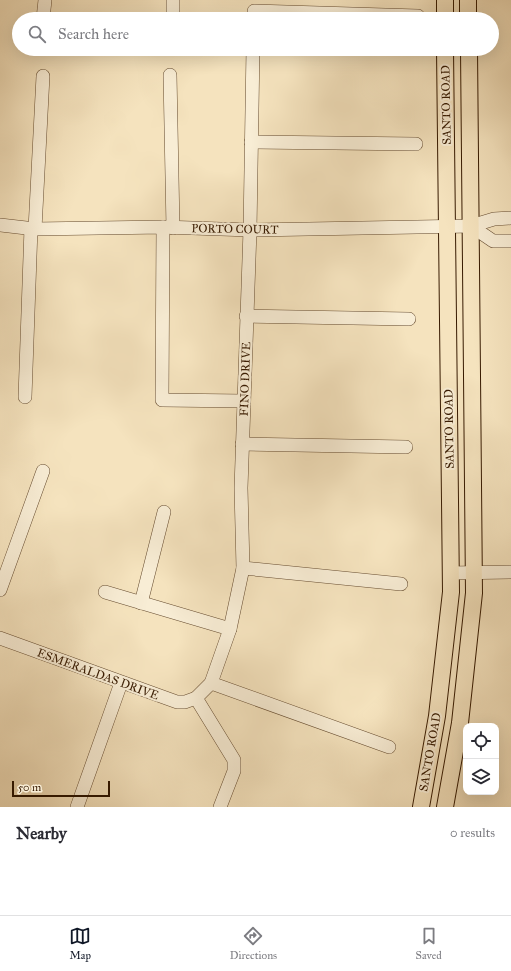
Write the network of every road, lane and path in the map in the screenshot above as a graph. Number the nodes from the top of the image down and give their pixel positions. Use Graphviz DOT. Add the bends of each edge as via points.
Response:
graph roads {
  1 [pos="45,0"];
  2 [pos="172,0"];
  3 [pos="444,0"];
  4 [pos="468,0"];
  5 [pos="254,10"];
  6 [pos="44,12"];
  7 [pos="173,12"];
  8 [pos="309,12"];
  9 [pos="445,12"];
  10 [pos="468,12"];
  11 [pos="253,56"];
  12 [pos="445,56"];
  13 [pos="469,56"];
  14 [pos="170,75"];
  15 [pos="43,76"];
  16 [pos="251,142"];
  17 [pos="416,144"];
  18 [pos="511,218"];
  19 [pos="0,225"];
  20 [pos="447,226"];
  21 [pos="471,226"];
  22 [pos="168,228"];
  23 [pos="33,229"];
  24 [pos="250,230"];
  25 [pos="511,241"];
  26 [pos="246,316"];
  27 [pos="409,319"];
  28 [pos="25,397"];
  29 [pos="244,401"];
  30 [pos="242,444"];
  31 [pos="406,447"];
  32 [pos="43,471"];
  33 [pos="164,512"];
  34 [pos="243,568"];
  35 [pos="474,572"];
  36 [pos="511,572"];
  37 [pos="451,573"];
  38 [pos="401,584"];
  39 [pos="0,590"];
  40 [pos="105,592"];
  41 [pos="141,603"];
  42 [pos="230,629"];
  43 [pos="1,641"];
  44 [pos="121,683"];
  45 [pos="211,683"];
  46 [pos="196,698"];
  47 [pos="389,747"];
  48 [pos="77,807"];
  49 [pos="220,807"];
  50 [pos="421,807"];
  51 [pos="445,807"];
  1 -- 6 [label="street"];
  2 -- 7 [label="street"];
  3 -- 9 [label="main road"];
  4 -- 10 [label="main road"];
  5 -- 8 [label="street"];
  11 -- 16 [label="street, FINO DRIVE"];
  12 -- 20 [label="main road, SANTO ROAD"];
  13 -- 21 [label="main road, SANTO ROAD"];
  14 -- 22 [label="street"];
  15 -- 23 [label="street"];
  16 -- 17 [label="street"];
  16 -- 24 [label="street, FINO DRIVE"];
  18 -- 21 [label="street, PORTO COURT" via="494,218"];
  19 -- 23 [label="street, PORTO COURT"];
  20 -- 21 [label="street, PORTO COURT"];
  20 -- 24 [label="street, PORTO COURT"];
  20 -- 37 [label="main road, SANTO ROAD"];
  21 -- 25 [label="street" via="493,241"];
  21 -- 35 [label="main road, SANTO ROAD"];
  22 -- 23 [label="street, PORTO COURT"];
  22 -- 24 [label="street, PORTO COURT"];
  22 -- 29 [label="street" via="162,400"];
  23 -- 28 [label="street"];
  24 -- 26 [label="street, FINO DRIVE"];
  26 -- 27 [label="street"];
  26 -- 29 [label="street, FINO DRIVE"];
  29 -- 30 [label="street, FINO DRIVE"];
  30 -- 31 [label="street"];
  30 -- 34 [label="street, FINO DRIVE"];
  32 -- 39 [label="street"];
  33 -- 41 [label="street"];
  34 -- 38 [label="street"];
  34 -- 42 [label="street, FINO DRIVE"];
  35 -- 36 [label="street"];
  35 -- 37 [label="street"];
  35 -- 51 [label="main road, SANTO ROAD" via="460,723"];
  37 -- 50 [label="main road, SANTO ROAD" via="437,716"];
  40 -- 41 [label="street"];
  41 -- 42 [label="street"];
  42 -- 45 [label="street, FINO DRIVE"];
  43 -- 44 [label="street, ESMERALDAS DRIVE"];
  44 -- 46 [label="street, ESMERALDAS DRIVE" via="177,702"];
  44 -- 48 [label="street"];
  45 -- 46 [label="street, FINO DRIVE"];
  45 -- 47 [label="street"];
  46 -- 49 [label="street" via="234,760 234,771"];
}
